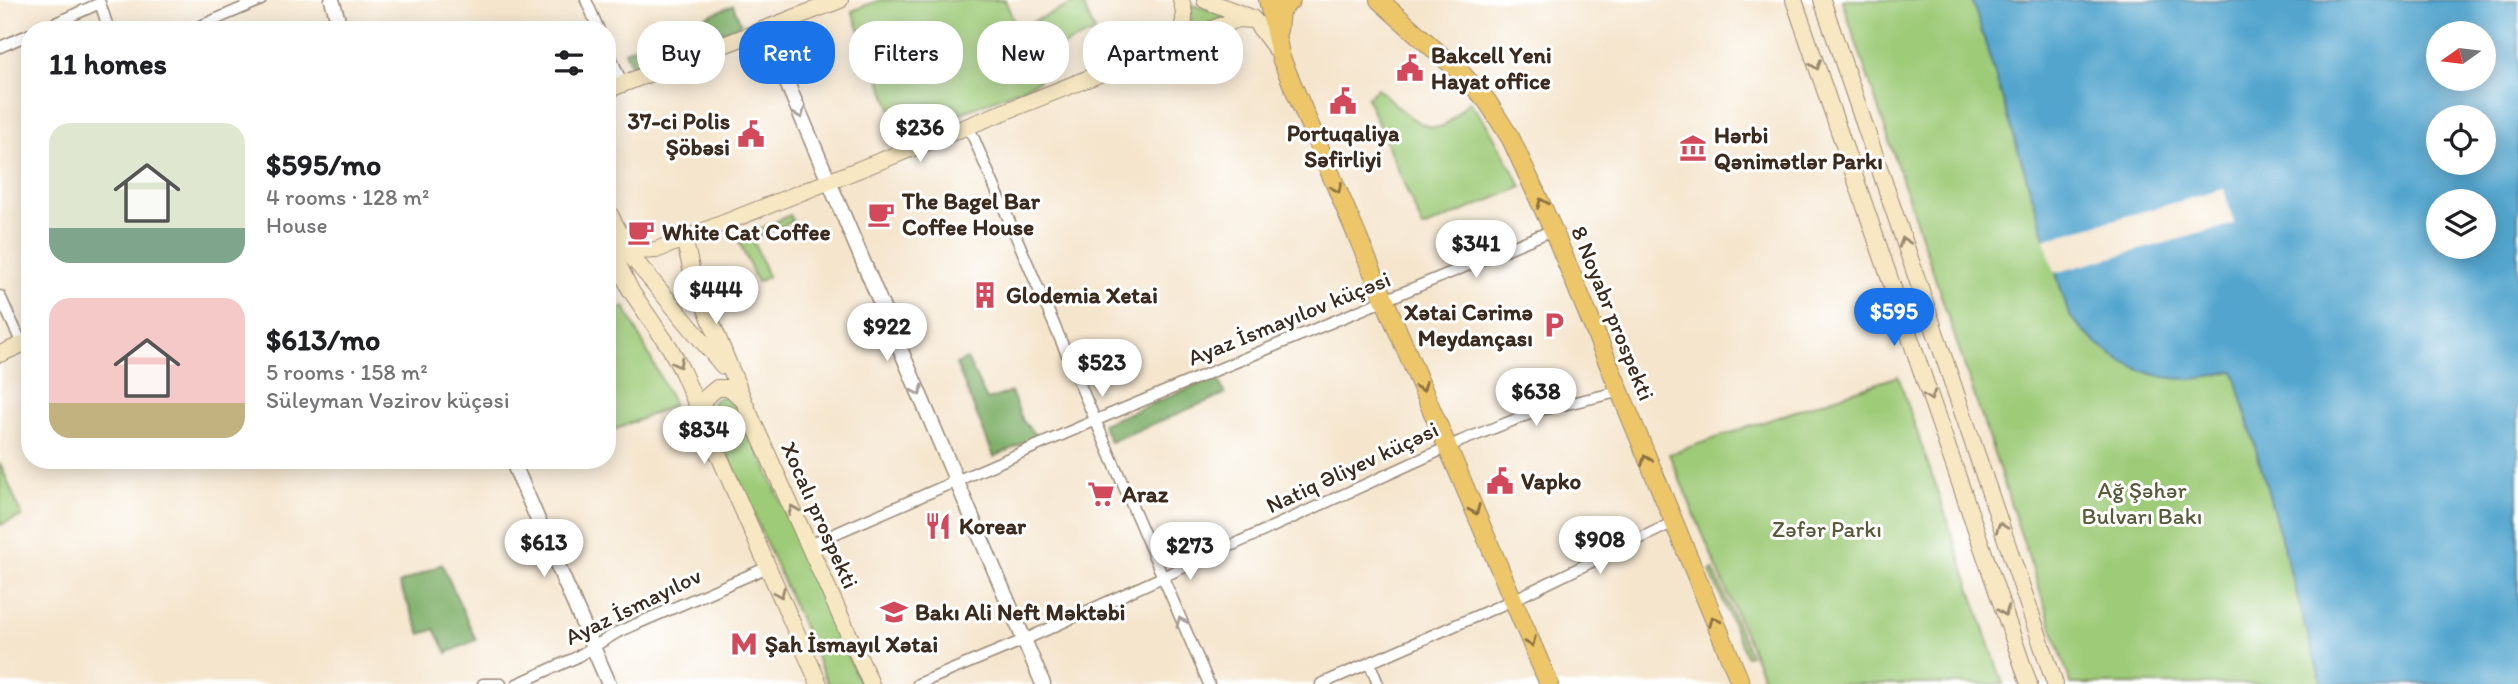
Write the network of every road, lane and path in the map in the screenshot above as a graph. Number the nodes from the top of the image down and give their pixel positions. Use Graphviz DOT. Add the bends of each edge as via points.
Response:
graph roads {
  1 [pos="261,0"];
  2 [pos="332,0"];
  3 [pos="586,0"];
  4 [pos="840,0"];
  5 [pos="1181,0"];
  6 [pos="1205,0"];
  7 [pos="1268,0"];
  8 [pos="1291,0"];
  9 [pos="1379,0"];
  10 [pos="1794,0"];
  11 [pos="1822,0"];
  12 [pos="100,1"];
  13 [pos="1254,20"];
  14 [pos="59,21"];
  15 [pos="106,21"];
  16 [pos="212,21"];
  17 [pos="338,21"];
  18 [pos="595,21"];
  19 [pos="785,21"];
  20 [pos="1184,21"];
  21 [pos="1242,21"];
  22 [pos="21,38"];
  23 [pos="739,39"];
  24 [pos="0,47"];
  25 [pos="1281,58"];
  26 [pos="1083,79"];
  27 [pos="787,84"];
  28 [pos="616,87"];
  29 [pos="968,125"];
  30 [pos="829,182"];
  31 [pos="1553,230"];
  32 [pos="684,238"];
  33 [pos="616,241"];
  34 [pos="616,242"];
  35 [pos="616,246"];
  36 [pos="647,276"];
  37 [pos="631,290"];
  38 [pos="0,296"];
  39 [pos="1386,301"];
  40 [pos="653,322"];
  41 [pos="21,334"];
  42 [pos="21,345"];
  43 [pos="0,354"];
  44 [pos="1618,392"];
  45 [pos="746,404"];
  46 [pos="704,421"];
  47 [pos="1094,421"];
  48 [pos="1448,447"];
  49 [pos="516,469"];
  50 [pos="957,482"];
  51 [pos="1672,523"];
  52 [pos="809,545"];
  53 [pos="768,566"];
  54 [pos="1162,577"];
  55 [pos="1513,600"];
  56 [pos="1024,640"];
  57 [pos="593,647"];
  58 [pos="1370,664"];
  59 [pos="483,684"];
  60 [pos="501,684"];
  61 [pos="517,684"];
  62 [pos="608,684"];
  63 [pos="820,684"];
  64 [pos="871,684"];
  65 [pos="918,684"];
  66 [pos="1043,684"];
  67 [pos="1209,684"];
  68 [pos="1321,684"];
  69 [pos="1378,684"];
  70 [pos="1549,684"];
  71 [pos="1741,684"];
  72 [pos="2029,684"];
  73 [pos="2055,684"];
  1 -- 16 [label="street"];
  2 -- 17 [label="street"];
  3 -- 18 [label="street"];
  4 -- 19 [label="main road"];
  5 -- 20 [label="main road"];
  6 -- 13 [label="main road"];
  7 -- 25 [label="highway"];
  8 -- 25 [label="highway" via="1278,15"];
  31 -- 9 [label="highway, 8 Noyabr prospekti, one-way" via="1523,161 1487,101"];
  10 -- 72 [label="main road, one-way"];
  73 -- 11 [label="main road, one-way"];
  12 -- 14 [label="street"];
  12 -- 15 [label="street"];
  13 -- 21 [label="main road"];
  13 -- 25 [label="main road"];
  22 -- 24 [label="street"];
  23 -- 28 [label="main road"];
  25 -- 39 [label="highway, one-way"];
  26 -- 29 [label="main road"];
  27 -- 30 [label="street, one-way"];
  29 -- 30 [label="main road"];
  29 -- 47 [label="street"];
  30 -- 32 [label="main road"];
  30 -- 50 [label="street, one-way"];
  31 -- 39 [label="street, Ayaz İsmayılov küçəsi"];
  31 -- 44 [label="highway, 8 Noyabr prospekti"];
  32 -- 33 [label="main road" via="648,251"];
  32 -- 36 [label="main road" via="662,255"];
  32 -- 45 [label="main road, Xocalı prospekti" via="693,277"];
  34 -- 36 [label="main road, Xocalı prospekti"];
  35 -- 37 [label="main road, Xocalı prospekti"];
  36 -- 37 [label="main road"];
  36 -- 40 [label="main road" via="645,297"];
  36 -- 45 [label="main road, Xocalı prospekti" via="709,346"];
  37 -- 40 [label="main road, Xocalı prospekti"];
  38 -- 41 [label="street"];
  39 -- 47 [label="street, Ayaz İsmayılov küçəsi"];
  39 -- 48 [label="highway, one-way"];
  40 -- 46 [label="main road, Xocalı prospekti, one-way"];
  42 -- 43 [label="main road"];
  44 -- 48 [label="street, Natiq Əliyev küçəsi" via="1537,411"];
  51 -- 44 [label="highway, 8 Noyabr prospekti, one-way"];
  45 -- 46 [label="main road" via="730,388 717,388 703,400"];
  52 -- 45 [label="main road, Xocalı prospekti, one-way"];
  46 -- 53 [label="main road, Xocalı prospekti"];
  47 -- 50 [label="street, Ayaz İsmayılov küçəsi"];
  47 -- 54 [label="street"];
  48 -- 54 [label="street, Natiq Əliyev küçəsi"];
  48 -- 55 [label="highway, one-way"];
  49 -- 57 [label="street"];
  50 -- 52 [label="street, Ayaz İsmayılov küçəsi"];
  50 -- 56 [label="street"];
  51 -- 55 [label="street"];
  71 -- 51 [label="highway, 8 Noyabr prospekti, one-way"];
  52 -- 64 [label="main road, Xocalı prospekti"];
  53 -- 57 [label="street, Ayaz İsmayılov"];
  53 -- 63 [label="main road, Xocalı prospekti, one-way"];
  54 -- 56 [label="street, Natiq Əliyev küçəsi"];
  67 -- 54 [label="street, one-way"];
  55 -- 58 [label="street"];
  55 -- 70 [label="highway, one-way"];
  56 -- 65 [label="street, Natiq Əliyev küçəsi"];
  56 -- 66 [label="street"];
  57 -- 61 [label="street, Ayaz İsmayılov"];
  57 -- 62 [label="street"];
  58 -- 68 [label="street"];
  58 -- 69 [label="street"];
  59 -- 60 [label="street"];
}
